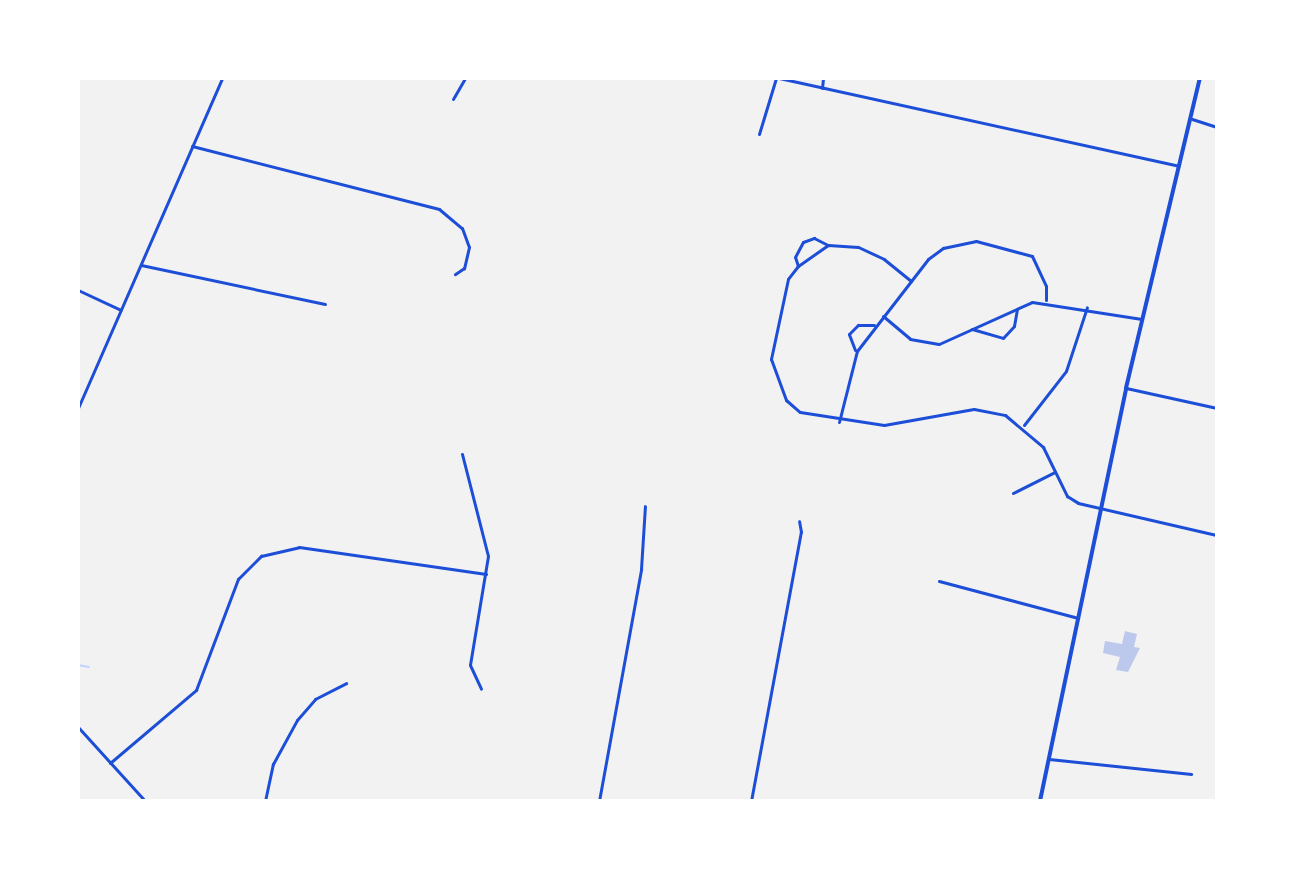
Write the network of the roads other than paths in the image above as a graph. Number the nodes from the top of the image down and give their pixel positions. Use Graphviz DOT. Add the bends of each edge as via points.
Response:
graph roads {
  1 [pos="222,78"];
  2 [pos="465,78"];
  3 [pos="778,78"];
  4 [pos="823,78"];
  5 [pos="1200,78"];
  6 [pos="822,88"];
  7 [pos="453,99"];
  8 [pos="1192,119"];
  9 [pos="1217,127"];
  10 [pos="759,134"];
  11 [pos="192,146"];
  12 [pos="1179,166"];
  13 [pos="828,245"];
  14 [pos="141,265"];
  15 [pos="798,266"];
  16 [pos="455,274"];
  17 [pos="911,281"];
  18 [pos="78,290"];
  19 [pos="1046,300"];
  20 [pos="325,304"];
  21 [pos="1087,307"];
  22 [pos="1017,309"];
  23 [pos="121,310"];
  24 [pos="883,316"];
  25 [pos="1142,319"];
  26 [pos="874,325"];
  27 [pos="972,329"];
  28 [pos="857,351"];
  29 [pos="1126,388"];
  30 [pos="78,408"];
  31 [pos="1217,408"];
  32 [pos="839,422"];
  33 [pos="1023,426"];
  34 [pos="462,454"];
  35 [pos="1055,472"];
  36 [pos="1013,493"];
  37 [pos="645,506"];
  38 [pos="1100,512"];
  39 [pos="799,521"];
  40 [pos="1217,535"];
  41 [pos="486,574"];
  42 [pos="939,581"];
  43 [pos="1078,618"];
  44 [pos="346,683"];
  45 [pos="481,689"];
  46 [pos="78,727"];
  47 [pos="1049,759"];
  48 [pos="110,763"];
  49 [pos="1191,774"];
  50 [pos="145,801"];
  51 [pos="265,801"];
  52 [pos="599,801"];
  53 [pos="751,801"];
  54 [pos="1040,801"];
  1 -- 11 [label="street"];
  2 -- 7 [label="street"];
  3 -- 6 [label="street"];
  3 -- 10 [label="street"];
  4 -- 6 [label="street"];
  5 -- 8 [label="main road"];
  6 -- 12 [label="street"];
  8 -- 9 [label="street"];
  8 -- 12 [label="main road"];
  11 -- 14 [label="street"];
  11 -- 16 [label="street" via="439,209 462,228 469,247 464,268"];
  12 -- 25 [label="main road"];
  13 -- 15 [label="street"];
  13 -- 15 [label="street" via="814,238 803,242 795,257"];
  13 -- 17 [label="street" via="858,247"];
  14 -- 20 [label="street"];
  14 -- 23 [label="street"];
  15 -- 32 [label="street" via="788,279 771,359 776,380 800,412"];
  17 -- 19 [label="street" via="943,248 976,241 1032,256 1046,286"];
  17 -- 24 [label="street"];
  18 -- 23 [label="street"];
  19 -- 21 [label="street"];
  19 -- 22 [label="street"];
  21 -- 25 [label="street"];
  21 -- 33 [label="street" via="1066,371"];
  22 -- 27 [label="street"];
  22 -- 27 [label="street" via="1014,326 1003,338"];
  23 -- 30 [label="street"];
  24 -- 26 [label="street"];
  24 -- 27 [label="street" via="910,339 939,344"];
  25 -- 29 [label="main road"];
  26 -- 28 [label="street"];
  26 -- 28 [label="street" via="858,325 849,334"];
  28 -- 32 [label="street"];
  29 -- 31 [label="street"];
  29 -- 38 [label="main road"];
  32 -- 33 [label="street" via="884,425 974,409 1005,415"];
  33 -- 35 [label="street" via="1043,447"];
  34 -- 41 [label="street" via="486,541"];
  35 -- 36 [label="street"];
  35 -- 38 [label="street" via="1067,496"];
  37 -- 52 [label="street" via="641,569"];
  38 -- 40 [label="street"];
  38 -- 43 [label="main road"];
  39 -- 53 [label="street"];
  41 -- 45 [label="street" via="470,665"];
  41 -- 48 [label="street" via="299,547 267,553 238,579 196,690"];
  42 -- 43 [label="street"];
  43 -- 47 [label="main road"];
  44 -- 51 [label="street" via="315,699 297,720 273,764"];
  46 -- 48 [label="street"];
  47 -- 49 [label="street"];
  47 -- 54 [label="main road"];
  48 -- 50 [label="street"];
}
